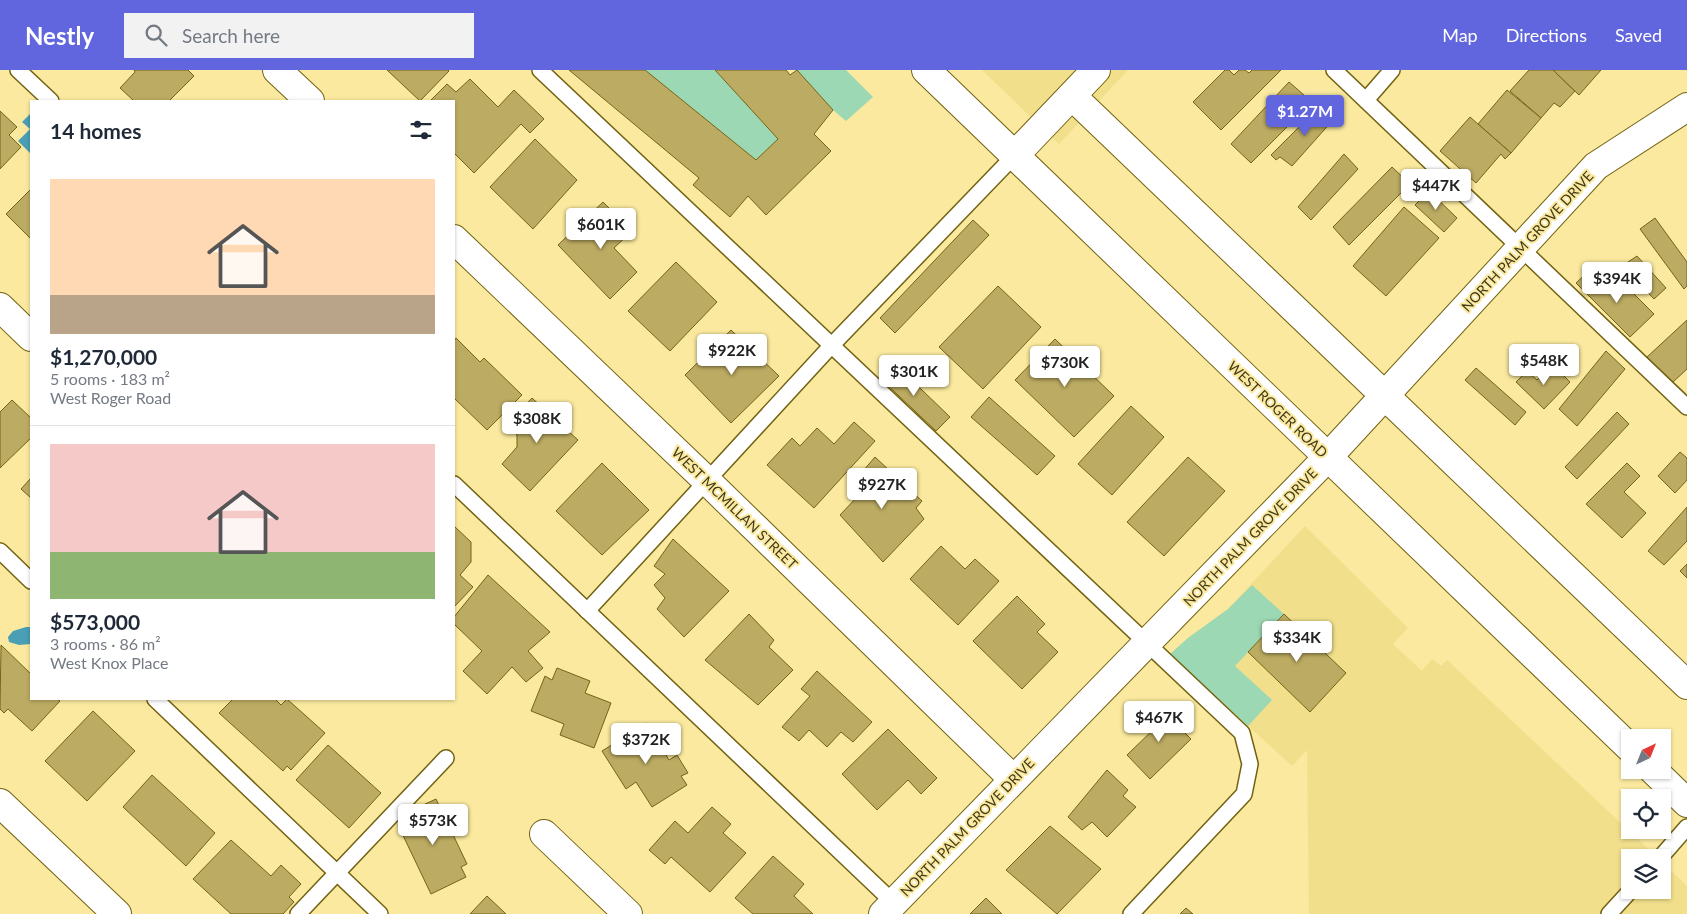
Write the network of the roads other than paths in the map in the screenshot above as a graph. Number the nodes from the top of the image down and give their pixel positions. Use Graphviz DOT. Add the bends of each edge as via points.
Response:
graph roads {
  1 [pos="18,70"];
  2 [pos="277,70"];
  3 [pos="540,70"];
  4 [pos="926,70"];
  5 [pos="1096,70"];
  6 [pos="1334,70"];
  7 [pos="1392,70"];
  8 [pos="1072,96"];
  9 [pos="50,100"];
  10 [pos="309,100"];
  11 [pos="1366,100"];
  12 [pos="1687,107"];
  13 [pos="1015,155"];
  14 [pos="455,240"];
  15 [pos="1521,248"];
  16 [pos="0,307"];
  17 [pos="30,336"];
  18 [pos="831,346"];
  19 [pos="1384,396"];
  20 [pos="1687,407"];
  21 [pos="1328,457"];
  22 [pos="706,480"];
  23 [pos="455,485"];
  24 [pos="0,551"];
  25 [pos="30,580"];
  26 [pos="587,610"];
  27 [pos="1146,643"];
  28 [pos="1687,685"];
  29 [pos="156,700"];
  30 [pos="1621,739"];
  31 [pos="446,758"];
  32 [pos="1014,779"];
  33 [pos="1662,779"];
  34 [pos="0,803"];
  35 [pos="1687,803"];
  36 [pos="1687,827"];
  37 [pos="544,834"];
  38 [pos="1668,849"];
  39 [pos="337,873"];
  40 [pos="1623,899"];
  41 [pos="889,908"];
  42 [pos="117,914"];
  43 [pos="298,914"];
  44 [pos="380,914"];
  45 [pos="628,914"];
  46 [pos="1131,914"];
  47 [pos="1609,914"];
  1 -- 9 [label="lane"];
  2 -- 10 [label="street"];
  3 -- 18 [label="lane"];
  4 -- 13 [label="street, WEST ROGER ROAD"];
  5 -- 8 [label="street"];
  6 -- 11 [label="lane"];
  7 -- 11 [label="lane"];
  8 -- 13 [label="street"];
  8 -- 19 [label="street"];
  11 -- 15 [label="lane"];
  12 -- 15 [label="street, NORTH PALM GROVE DRIVE" via="1596,166"];
  13 -- 18 [label="lane"];
  13 -- 21 [label="street, WEST ROGER ROAD"];
  14 -- 22 [label="street, WEST MCMILLAN STREET"];
  15 -- 19 [label="street, NORTH PALM GROVE DRIVE"];
  15 -- 20 [label="lane"];
  16 -- 17 [label="street"];
  18 -- 22 [label="lane"];
  18 -- 27 [label="lane"];
  19 -- 21 [label="street, NORTH PALM GROVE DRIVE"];
  19 -- 28 [label="street"];
  21 -- 27 [label="street, NORTH PALM GROVE DRIVE"];
  21 -- 30 [label="street, WEST ROGER ROAD"];
  22 -- 26 [label="lane"];
  22 -- 32 [label="street, WEST MCMILLAN STREET"];
  23 -- 26 [label="lane"];
  24 -- 25 [label="lane"];
  26 -- 41 [label="lane"];
  27 -- 32 [label="street, NORTH PALM GROVE DRIVE"];
  27 -- 46 [label="lane" via="1242,732 1250,764 1244,794"];
  29 -- 39 [label="lane"];
  31 -- 39 [label="lane"];
  32 -- 41 [label="street, NORTH PALM GROVE DRIVE"];
  33 -- 35 [label="street"];
  34 -- 42 [label="street"];
  36 -- 38 [label="lane"];
  37 -- 45 [label="street"];
  39 -- 43 [label="lane"];
  39 -- 44 [label="lane"];
  40 -- 47 [label="lane"];
}
